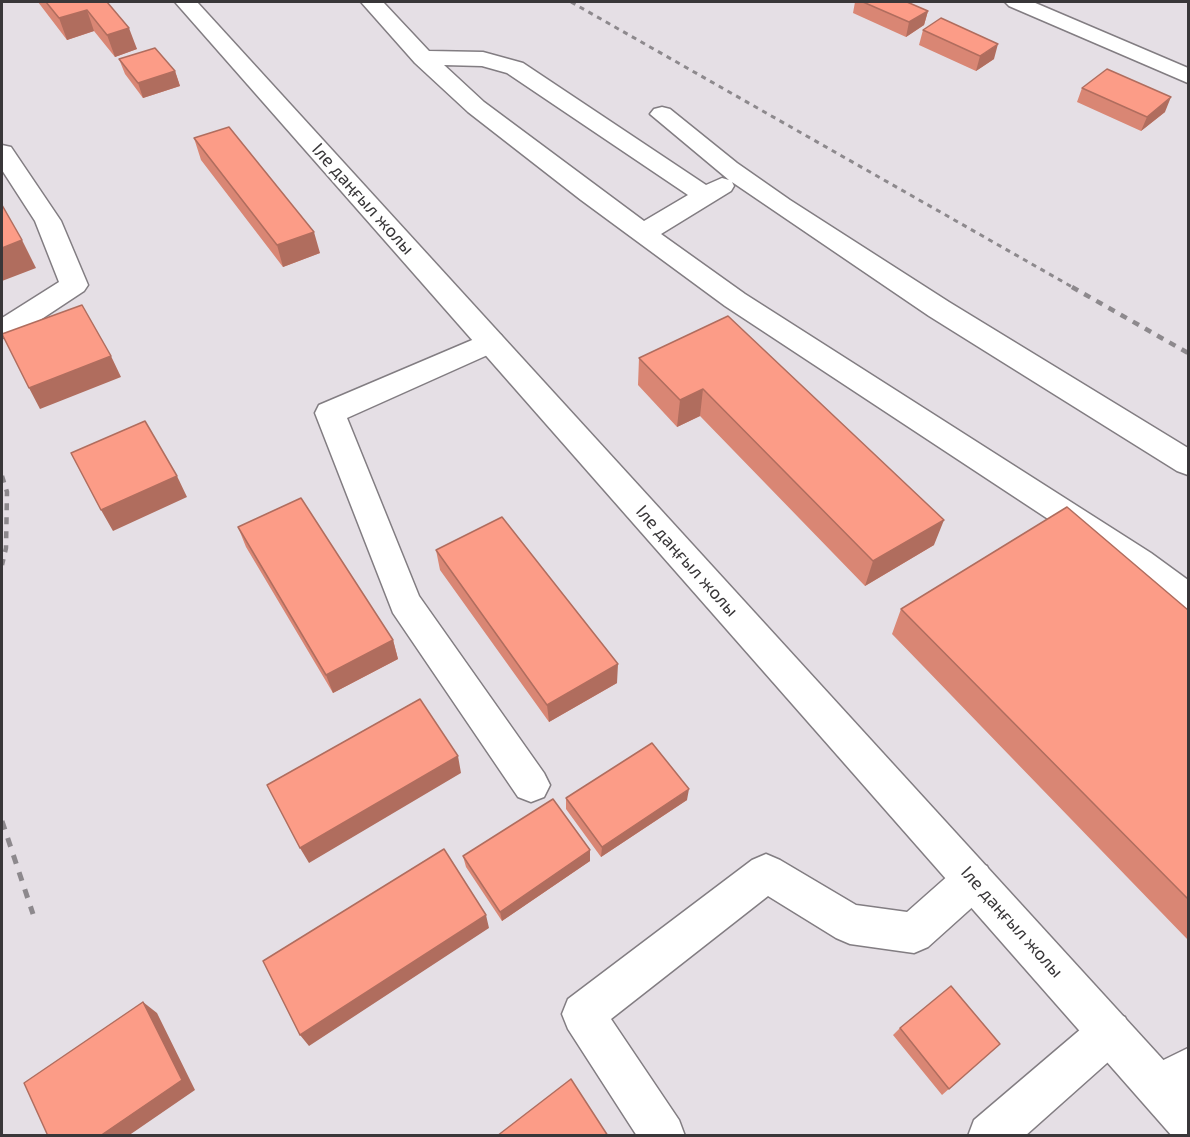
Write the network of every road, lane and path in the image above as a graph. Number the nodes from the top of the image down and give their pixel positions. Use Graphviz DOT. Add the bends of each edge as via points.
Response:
graph roads {
  1 [pos="186,2"];
  2 [pos="372,2"];
  3 [pos="1016,2"];
  4 [pos="423,58"];
  5 [pos="1188,76"];
  6 [pos="662,114"];
  7 [pos="2,152"];
  8 [pos="739,176"];
  9 [pos="706,195"];
  10 [pos="643,233"];
  11 [pos="2,328"];
  12 [pos="491,342"];
  13 [pos="1188,463"];
  14 [pos="1188,598"];
  15 [pos="531,786"];
  16 [pos="973,880"];
  17 [pos="1110,1032"];
  18 [pos="1174,1078"];
  19 [pos="1188,1120"];
  20 [pos="663,1136"];
  21 [pos="990,1136"];
  1 -- 12 [label="main road, Іле даңғыл жолы"];
  2 -- 4 [label="main road"];
  3 -- 5 [label="main road"];
  4 -- 9 [label="main road" via="483,59 515,68"];
  4 -- 10 [label="main road" via="476,107"];
  6 -- 8 [label="main road"];
  7 -- 11 [label="main road" via="48,221 74,285"];
  8 -- 9 [label="main road"];
  8 -- 13 [label="main road" via="939,309"];
  9 -- 10 [label="main road"];
  10 -- 14 [label="main road" via="735,300 1139,561"];
  12 -- 15 [label="main road" via="330,413 405,603"];
  12 -- 16 [label="main road, Іле даңғыл жолы"];
  16 -- 17 [label="main road, Іле даңғыл жолы"];
  16 -- 20 [label="main road" via="914,933 849,924 766,873 583,1014"];
  17 -- 18 [label="main road, Іле даңғыл жолы"];
  17 -- 21 [label="main road"];
  18 -- 19 [label="main road, Іле даңғыл жолы"];
}
